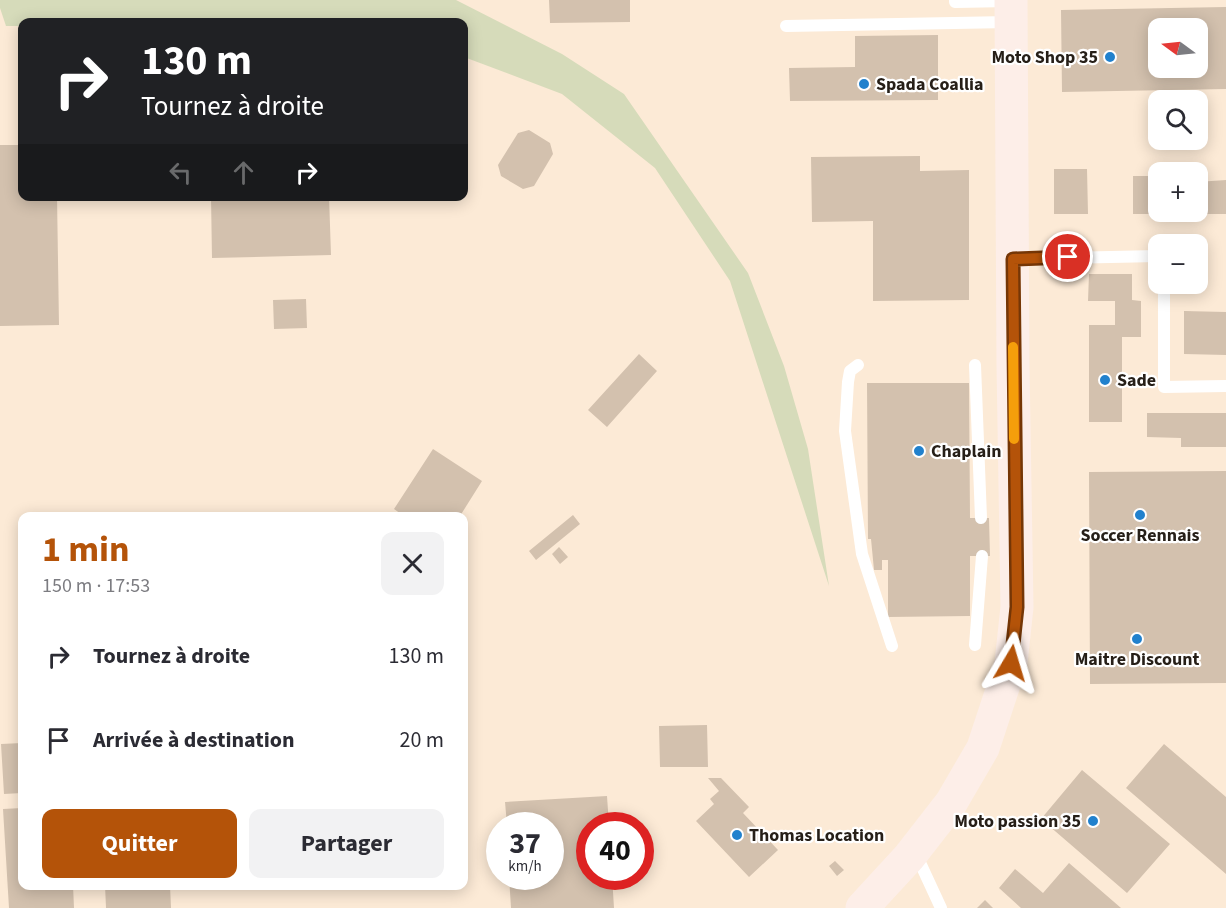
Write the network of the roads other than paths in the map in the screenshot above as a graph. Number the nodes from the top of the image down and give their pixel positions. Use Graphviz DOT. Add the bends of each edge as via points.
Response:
graph roads {
  1 [pos="955,0"];
  2 [pos="1011,8"];
  3 [pos="786,26"];
  4 [pos="1148,256"];
  5 [pos="1013,259"];
  6 [pos="1164,294"];
  7 [pos="858,365"];
  8 [pos="975,365"];
  9 [pos="1226,386"];
  10 [pos="981,518"];
  11 [pos="982,556"];
  12 [pos="975,645"];
  13 [pos="892,646"];
  14 [pos="914,850"];
  15 [pos="862,908"];
  16 [pos="941,908"];
  1 -- 2 [label="lane"];
  2 -- 3 [label="lane"];
  2 -- 5 [label="street"];
  4 -- 5 [label="lane"];
  5 -- 14 [label="street" via="1017,607 1011,663 984,748 951,803"];
  6 -- 9 [label="lane" via="1164,387"];
  7 -- 13 [label="lane" via="850,371 845,431 862,554"];
  8 -- 10 [label="lane"];
  11 -- 12 [label="lane"];
  14 -- 15 [label="street"];
  14 -- 16 [label="lane"];
}
